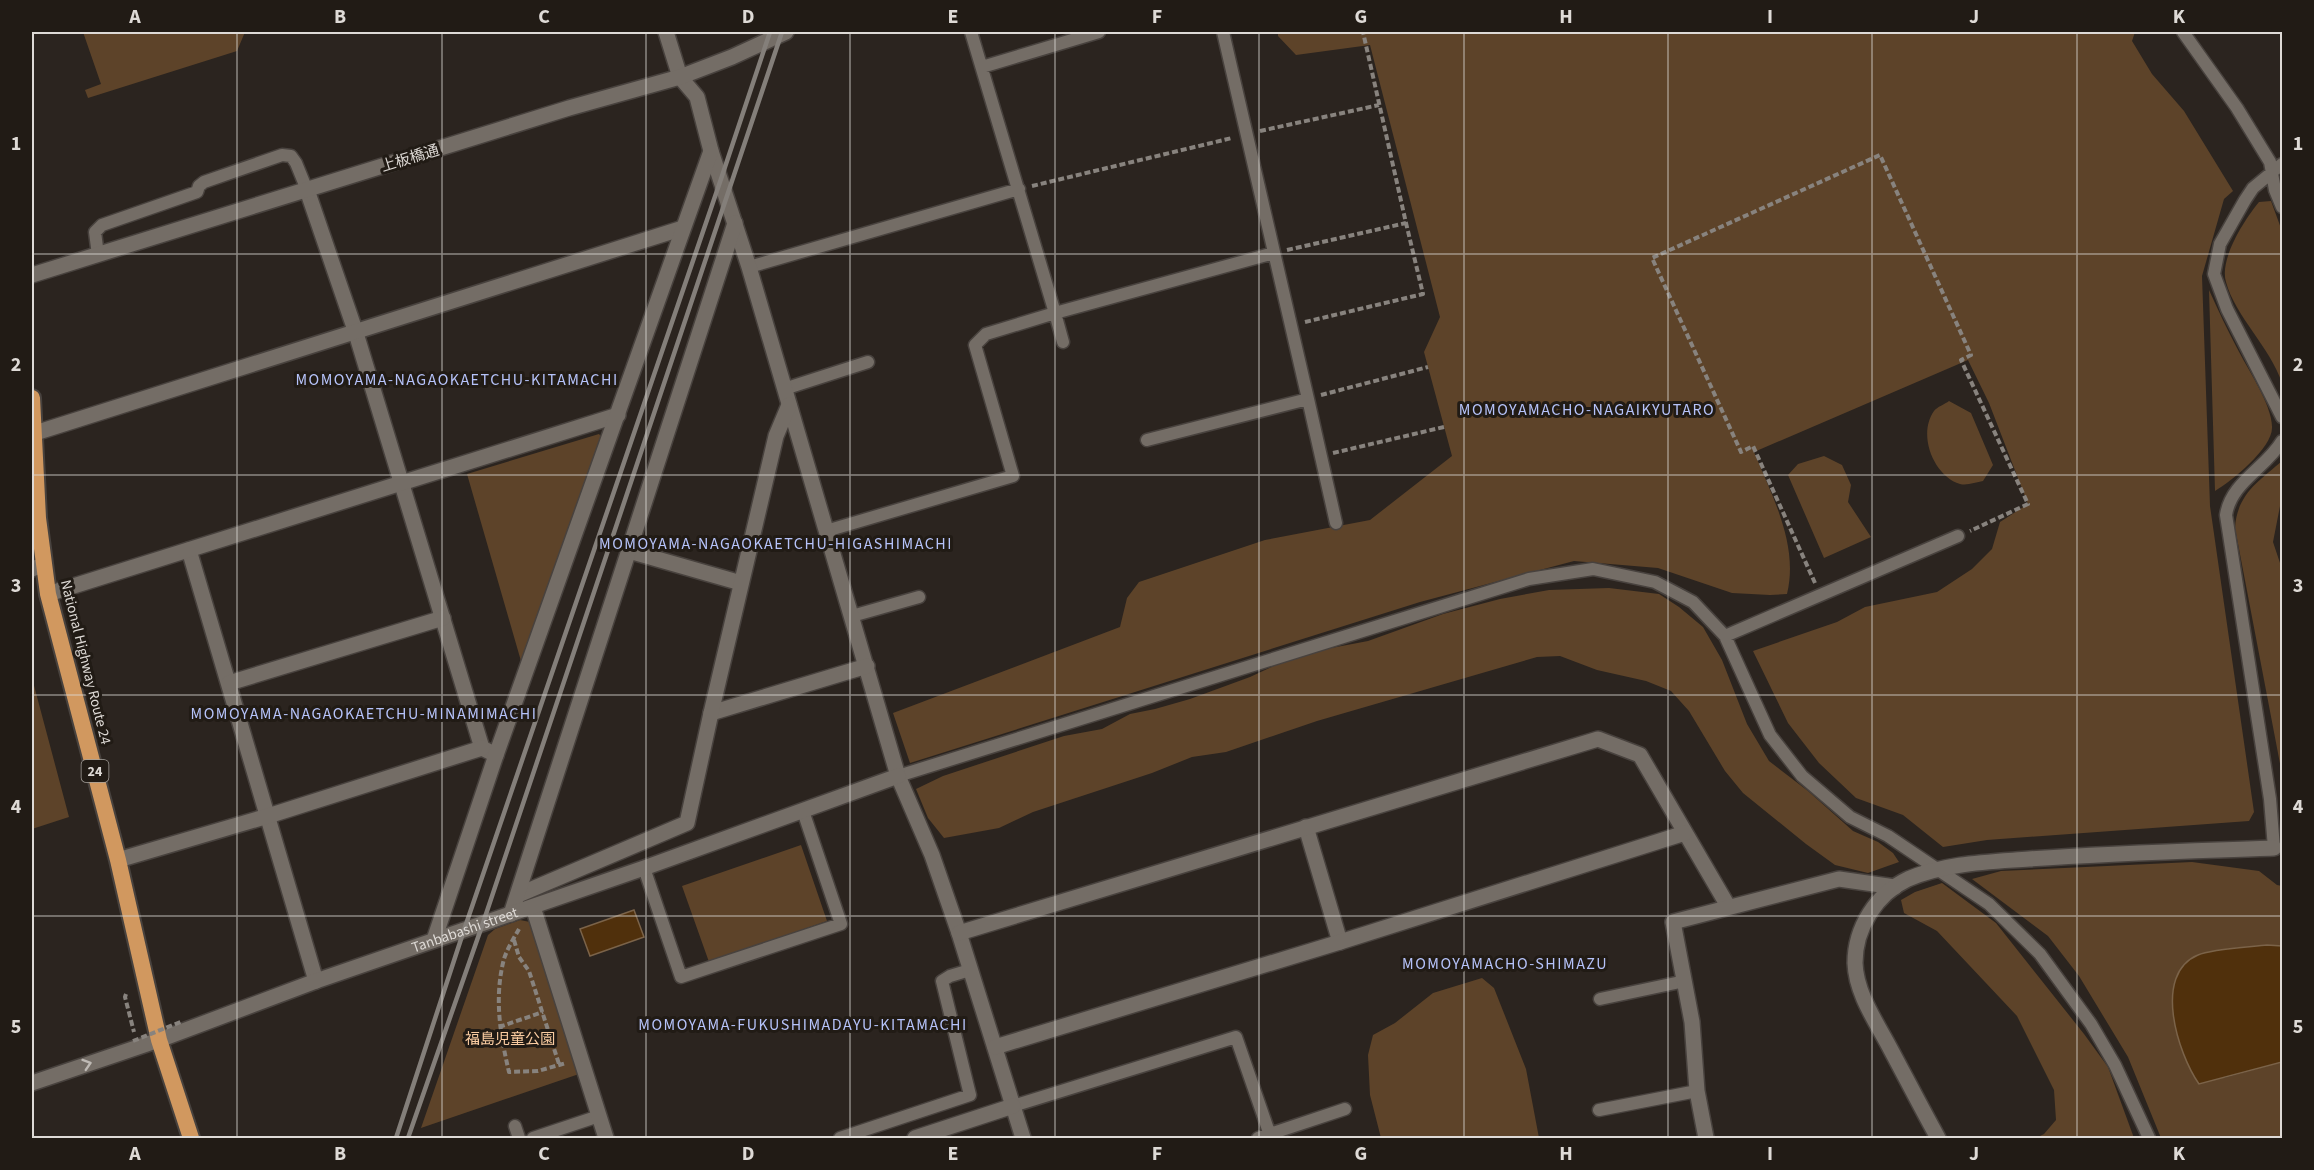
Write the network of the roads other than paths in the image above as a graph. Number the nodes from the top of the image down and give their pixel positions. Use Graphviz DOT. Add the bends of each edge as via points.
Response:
graph roads {
  1 [pos="666,32"];
  2 [pos="786,32"];
  3 [pos="971,32"];
  4 [pos="1100,32"];
  5 [pos="1223,32"];
  6 [pos="2183,32"];
  7 [pos="982,67"];
  8 [pos="680,77"];
  9 [pos="711,151"];
  10 [pos="2278,168"];
  11 [pos="1019,189"];
  12 [pos="307,190"];
  13 [pos="2283,207"];
  14 [pos="735,223"];
  15 [pos="683,228"];
  16 [pos="1274,253"];
  17 [pos="98,255"];
  18 [pos="749,267"];
  19 [pos="32,275"];
  20 [pos="1055,314"];
  21 [pos="355,330"];
  22 [pos="1063,342"];
  23 [pos="868,362"];
  24 [pos="784,389"];
  25 [pos="32,398"];
  26 [pos="1308,399"];
  27 [pos="789,405"];
  28 [pos="618,415"];
  29 [pos="2283,417"];
  30 [pos="33,433"];
  31 [pos="1147,440"];
  32 [pos="2283,441"];
  33 [pos="402,484"];
  34 [pos="1336,523"];
  35 [pos="826,531"];
  36 [pos="1958,536"];
  37 [pos="189,550"];
  38 [pos="629,551"];
  39 [pos="38,567"];
  40 [pos="741,583"];
  41 [pos="48,594"];
  42 [pos="919,597"];
  43 [pos="852,616"];
  44 [pos="443,618"];
  45 [pos="1725,636"];
  46 [pos="867,666"];
  47 [pos="228,683"];
  48 [pos="711,712"];
  49 [pos="489,752"];
  50 [pos="898,776"];
  51 [pos="803,811"];
  52 [pos="268,816"];
  53 [pos="1306,827"];
  54 [pos="1685,833"];
  55 [pos="2274,848"];
  56 [pos="118,860"];
  57 [pos="644,868"];
  58 [pos="1938,871"];
  59 [pos="1895,887"];
  60 [pos="518,895"];
  61 [pos="1728,906"];
  62 [pos="522,911"];
  63 [pos="959,933"];
  64 [pos="434,940"];
  65 [pos="1340,942"];
  66 [pos="970,970"];
  67 [pos="316,981"];
  68 [pos="1685,981"];
  69 [pos="1599,999"];
  70 [pos="159,1040"];
  71 [pos="995,1047"];
  72 [pos="32,1083"];
  73 [pos="1697,1091"];
  74 [pos="1013,1106"];
  75 [pos="1345,1109"];
  76 [pos="1599,1110"];
  77 [pos="599,1116"];
  78 [pos="1264,1137"];
  79 [pos="191,1138"];
  80 [pos="532,1138"];
  81 [pos="606,1138"];
  82 [pos="840,1138"];
  83 [pos="915,1138"];
  84 [pos="1023,1138"];
  85 [pos="1706,1138"];
  86 [pos="1938,1138"];
  87 [pos="2149,1138"];
  1 -- 8 [label="street"];
  2 -- 8 [label="street, 上板橋通"];
  3 -- 7 [label="lane"];
  4 -- 7 [label="lane"];
  5 -- 16 [label="lane"];
  6 -- 10 [label="lane" via="2270,162"];
  7 -- 11 [label="lane"];
  8 -- 9 [label="street" via="697,98"];
  8 -- 12 [label="street, 上板橋通"];
  9 -- 14 [label="street"];
  9 -- 15 [label="street"];
  10 -- 13 [label="lane" via="2275,190"];
  10 -- 29 [label="lane" via="2253,188 2230,225 2220,244 2214,274 2227,309"];
  11 -- 18 [label="lane"];
  11 -- 20 [label="lane"];
  12 -- 17 [label="street, 上板橋通"];
  12 -- 17 [label="lane" via="296,163 291,156 282,155 204,182 197,192 102,225 95,232"];
  12 -- 21 [label="street"];
  14 -- 18 [label="street"];
  14 -- 38 [label="street"];
  15 -- 21 [label="street"];
  15 -- 28 [label="street"];
  16 -- 20 [label="lane"];
  16 -- 26 [label="lane"];
  17 -- 19 [label="street, 上板橋通"];
  18 -- 24 [label="street"];
  20 -- 22 [label="lane"];
  20 -- 35 [label="lane" via="986,334 975,345 1013,476"];
  21 -- 30 [label="street"];
  21 -- 33 [label="street"];
  23 -- 24 [label="lane"];
  24 -- 27 [label="street"];
  25 -- 30 [label="highway, National Highway Route 24 / 24"];
  26 -- 31 [label="lane"];
  26 -- 34 [label="lane"];
  27 -- 35 [label="street"];
  27 -- 40 [label="street" via="776,436"];
  28 -- 33 [label="street"];
  28 -- 49 [label="street"];
  30 -- 39 [label="highway, National Highway Route 24 / 24"];
  32 -- 55 [label="lane" via="2234,492 2226,515 2270,799"];
  33 -- 37 [label="street"];
  33 -- 44 [label="street"];
  35 -- 43 [label="street"];
  36 -- 45 [label="lane"];
  37 -- 41 [label="street"];
  37 -- 47 [label="street"];
  38 -- 40 [label="street"];
  38 -- 60 [label="street"];
  39 -- 41 [label="highway, National Highway Route 24 / 24"];
  40 -- 48 [label="street"];
  41 -- 56 [label="highway, National Highway Route 24 / 24"];
  42 -- 43 [label="lane"];
  43 -- 46 [label="street"];
  44 -- 47 [label="street"];
  44 -- 49 [label="street"];
  45 -- 50 [label="lane" via="1693,602 1655,582 1593,569 1529,579"];
  45 -- 58 [label="lane" via="1770,735 1802,776 1850,817 1888,836"];
  46 -- 48 [label="street"];
  46 -- 50 [label="street"];
  47 -- 52 [label="street"];
  48 -- 60 [label="street" via="687,823"];
  49 -- 52 [label="street"];
  49 -- 64 [label="street"];
  50 -- 51 [label="street, Tanbabashi street"];
  50 -- 63 [label="street" via="932,855"];
  51 -- 57 [label="street, Tanbabashi street"];
  51 -- 57 [label="lane" via="841,924 681,977"];
  52 -- 56 [label="street"];
  52 -- 67 [label="street"];
  53 -- 54 [label="street" via="1598,739 1640,755"];
  53 -- 63 [label="street"];
  53 -- 65 [label="street"];
  54 -- 61 [label="street"];
  54 -- 65 [label="street"];
  55 -- 58 [label="street" via="2086,855 1988,862"];
  56 -- 70 [label="highway, National Highway Route 24 / 24"];
  57 -- 62 [label="street, Tanbabashi street"];
  58 -- 59 [label="street"];
  58 -- 87 [label="lane" via="1989,904 2040,954 2097,1034"];
  59 -- 61 [label="street" via="1839,879"];
  59 -- 86 [label="street" via="1874,907 1863,926 1856,948 1857,977 1867,1005"];
  60 -- 62 [label="street"];
  61 -- 68 [label="street" via="1673,922"];
  62 -- 64 [label="street, Tanbabashi street"];
  62 -- 77 [label="street"];
  63 -- 66 [label="street"];
  64 -- 67 [label="street, Tanbabashi street"];
  65 -- 71 [label="street"];
  66 -- 71 [label="street"];
  66 -- 82 [label="lane" via="942,981 970,1095"];
  67 -- 70 [label="street, Tanbabashi street"];
  68 -- 69 [label="lane"];
  68 -- 73 [label="street"];
  72 -- 70 [label="street, Tanbabashi street, one-way"];
  70 -- 79 [label="highway, National Highway Route 24 / 24"];
  71 -- 74 [label="street"];
  73 -- 76 [label="lane"];
  73 -- 85 [label="street"];
  74 -- 78 [label="lane" via="1236,1037"];
  74 -- 83 [label="street"];
  74 -- 84 [label="street"];
  75 -- 78 [label="lane"];
  77 -- 80 [label="lane"];
  77 -- 81 [label="street"];
}
